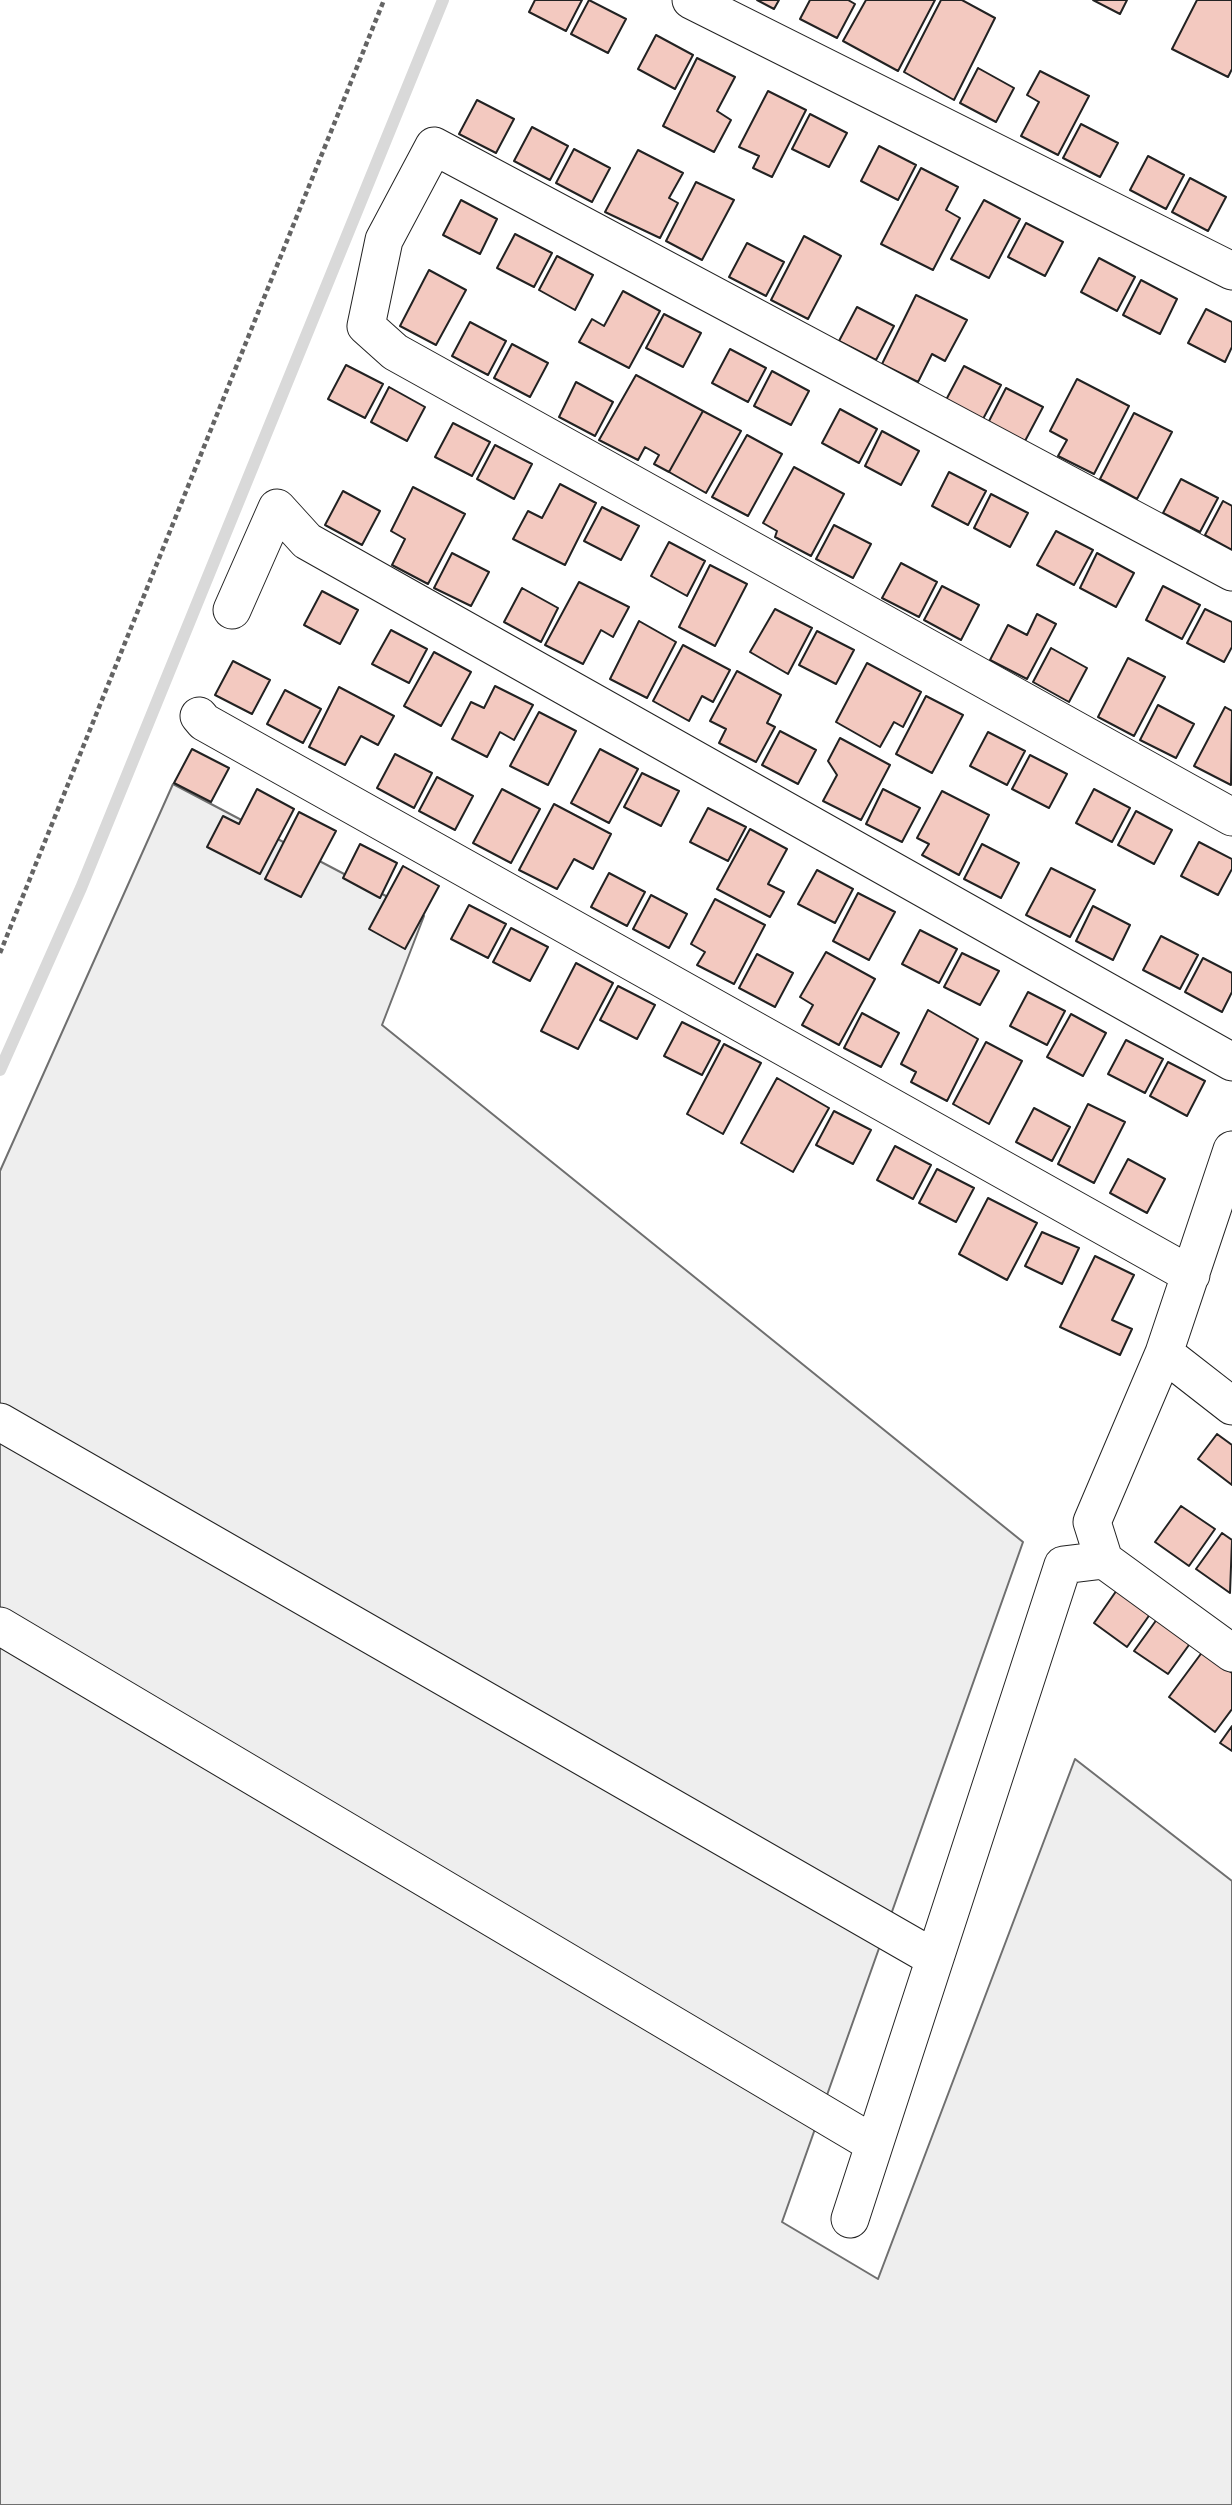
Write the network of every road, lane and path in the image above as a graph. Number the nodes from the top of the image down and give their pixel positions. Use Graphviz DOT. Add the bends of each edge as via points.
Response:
graph roads {
  1 [pos="384,0"];
  2 [pos="691,0"];
  3 [pos="1232,271"];
  4 [pos="1232,572"];
  5 [pos="232,610"];
  6 [pos="199,716"];
  7 [pos="1232,817"];
  8 [pos="0,953"];
  9 [pos="1232,1062"];
  10 [pos="1232,1150"];
  11 [pos="1191,1275"];
  12 [pos="1164,1353"];
  13 [pos="1232,1406"];
  14 [pos="0,1422"];
  15 [pos="1104,1560"];
  16 [pos="0,1626"];
  17 [pos="1232,1653"];
  18 [pos="934,1958"];
  19 [pos="874,2144"];
  20 [pos="850,2219"];
  1 -- 8 [label="path"];
  2 -- 3 [label="street"];
  4 -- 7 [label="street" via="433,146 384,240 366,326 395,352"];
  5 -- 9 [label="street" via="277,508 307,541"];
  6 -- 11 [label="street"];
  10 -- 11 [label="street"];
  11 -- 12 [label="street"];
  12 -- 13 [label="street"];
  12 -- 15 [label="street" via="1092,1521"];
  14 -- 18 [label="street"];
  15 -- 17 [label="street"];
  15 -- 18 [label="street" via="1063,1565"];
  16 -- 19 [label="street"];
  18 -- 19 [label="street"];
  19 -- 20 [label="street"];
}
